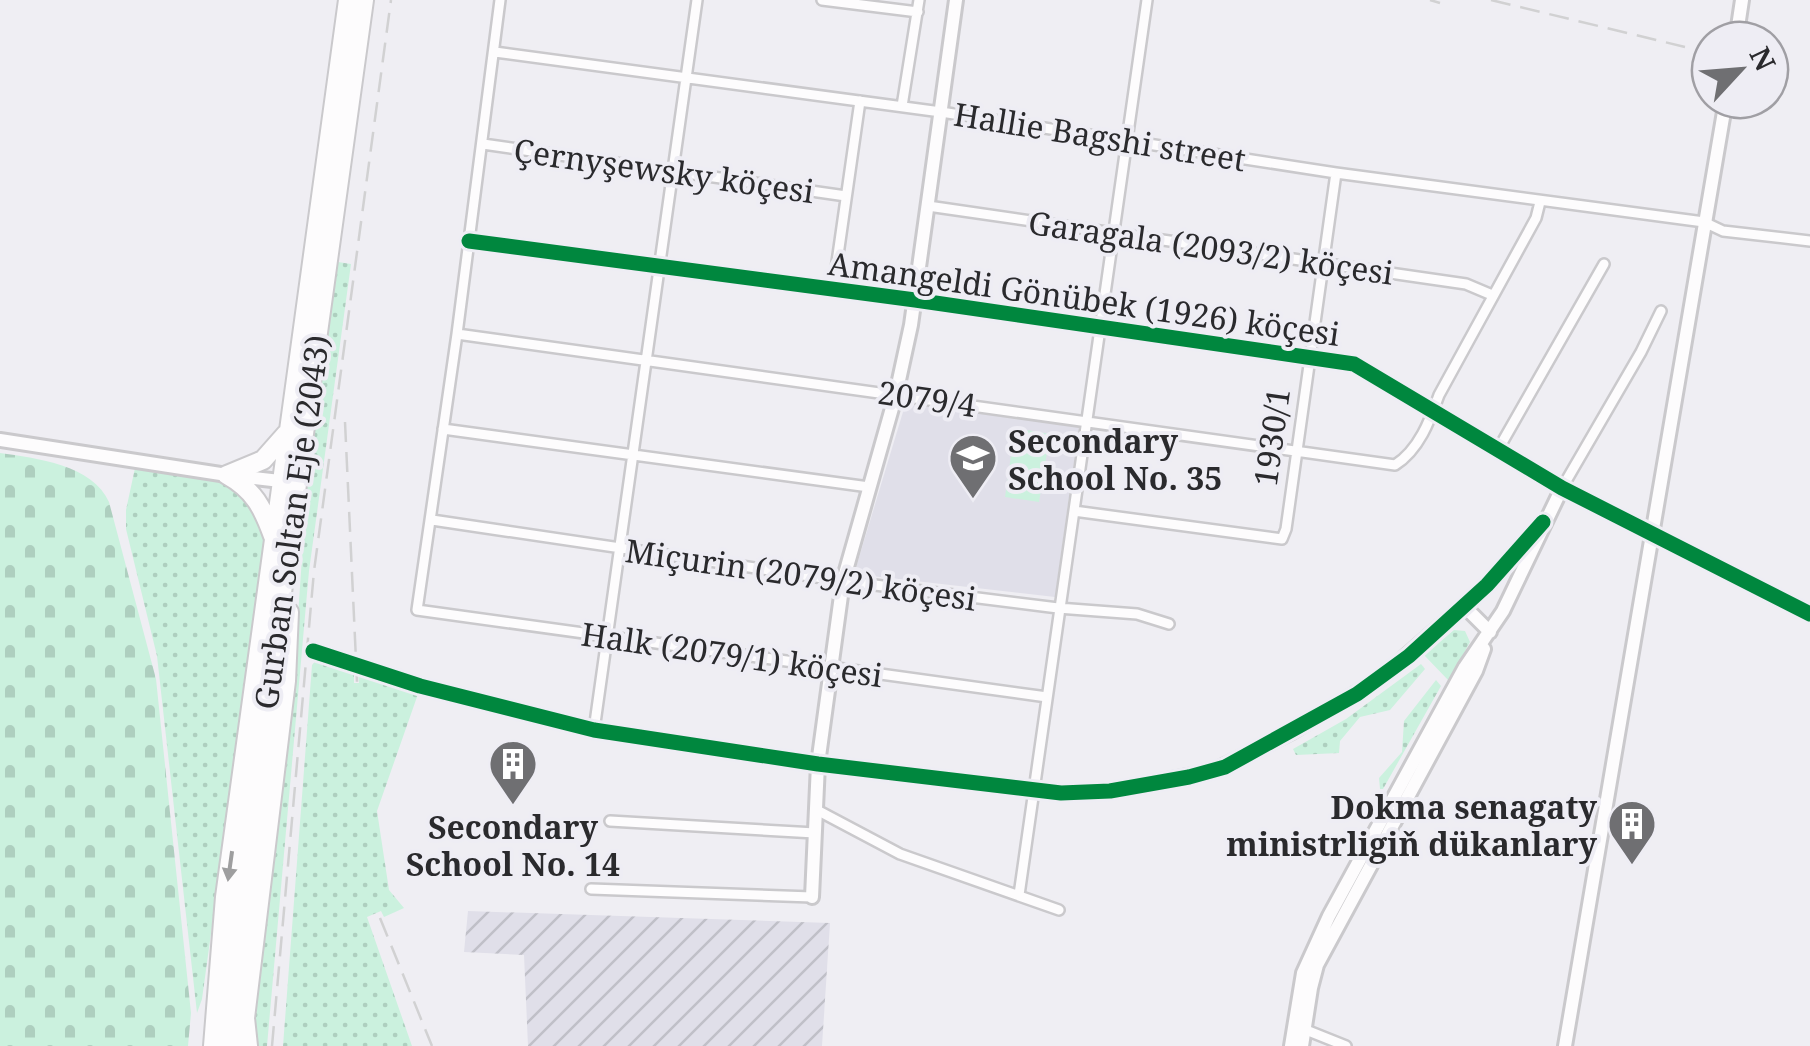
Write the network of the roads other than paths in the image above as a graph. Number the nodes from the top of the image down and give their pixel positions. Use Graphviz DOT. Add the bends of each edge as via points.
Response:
graph roads {
  1 [pos="348,0"];
  2 [pos="364,0"];
  3 [pos="500,0"];
  4 [pos="696,0"];
  5 [pos="822,0"];
  6 [pos="920,0"];
  7 [pos="956,0"];
  8 [pos="1148,0"];
  9 [pos="918,12"];
  10 [pos="495,52"];
  11 [pos="687,76"];
  12 [pos="860,100"];
  13 [pos="902,106"];
  14 [pos="941,112"];
  15 [pos="1722,120"];
  16 [pos="1126,138"];
  17 [pos="483,144"];
  18 [pos="674,171"];
  19 [pos="1336,173"];
  20 [pos="846,196"];
  21 [pos="1540,202"];
  22 [pos="928,206"];
  23 [pos="1704,222"];
  24 [pos="1113,232"];
  25 [pos="470,241"];
  26 [pos="1810,241"];
  27 [pos="1325,264"];
  28 [pos="1604,264"];
  29 [pos="660,268"];
  30 [pos="833,290"];
  31 [pos="1492,296"];
  32 [pos="915,300"];
  33 [pos="1661,310"];
  34 [pos="1101,328"];
  35 [pos="457,334"];
  36 [pos="1309,358"];
  37 [pos="647,359"];
  38 [pos="896,394"];
  39 [pos="1434,410"];
  40 [pos="1087,422"];
  41 [pos="290,426"];
  42 [pos="443,429"];
  43 [pos="0,440"];
  44 [pos="1499,448"];
  45 [pos="1296,452"];
  46 [pos="634,454"];
  47 [pos="227,475"];
  48 [pos="288,482"];
  49 [pos="870,487"];
  50 [pos="1562,488"];
  51 [pos="292,511"];
  52 [pos="1074,511"];
  53 [pos="432,520"];
  54 [pos="1543,522"];
  55 [pos="1652,532"];
  56 [pos="274,541"];
  57 [pos="620,550"];
  58 [pos="843,580"];
  59 [pos="1464,606"];
  60 [pos="1058,608"];
  61 [pos="1810,614"];
  62 [pos="1169,624"];
  63 [pos="1490,632"];
  64 [pos="608,637"];
  65 [pos="313,651"];
  66 [pos="830,667"];
  67 [pos="1047,696"];
  68 [pos="594,730"];
  69 [pos="818,764"];
  70 [pos="1034,790"];
  71 [pos="816,808"];
  72 [pos="610,820"];
  73 [pos="815,833"];
  74 [pos="590,889"];
  75 [pos="1019,895"];
  76 [pos="812,897"];
  77 [pos="1059,910"];
  78 [pos="1299,1028"];
  79 [pos="213,1046"];
  80 [pos="230,1046"];
  81 [pos="248,1046"];
  82 [pos="1291,1046"];
  83 [pos="1302,1046"];
  84 [pos="1346,1046"];
  85 [pos="1566,1046"];
  1 -- 41 [label="highway, Gurban Soltan Eje (2043)"];
  2 -- 48 [label="highway, Gurban Soltan Eje (2043)"];
  3 -- 10 [label="street"];
  4 -- 11 [label="street"];
  5 -- 9 [label="street"];
  6 -- 9 [label="street"];
  7 -- 14 [label="street"];
  8 -- 16 [label="street"];
  9 -- 13 [label="street"];
  10 -- 11 [label="street, Hallie Bagshi street"];
  10 -- 17 [label="street"];
  11 -- 12 [label="street, Hallie Bagshi street"];
  11 -- 18 [label="street"];
  12 -- 13 [label="street, Hallie Bagshi street"];
  12 -- 20 [label="street"];
  13 -- 14 [label="street, Hallie Bagshi street"];
  14 -- 16 [label="street, Hallie Bagshi street"];
  14 -- 22 [label="street"];
  15 -- 23 [label="street"];
  16 -- 19 [label="street, Hallie Bagshi street"];
  16 -- 24 [label="street"];
  17 -- 18 [label="street, Çernyşewsky köçesi"];
  17 -- 25 [label="street"];
  18 -- 20 [label="street, Çernyşewsky köçesi"];
  18 -- 29 [label="street"];
  19 -- 21 [label="street, Hallie Bagshi street"];
  19 -- 27 [label="street, 1930/1"];
  20 -- 30 [label="street"];
  21 -- 23 [label="street, Hallie Bagshi street"];
  21 -- 31 [label="street"];
  22 -- 24 [label="street, Garagala (2093/2) köçesi"];
  22 -- 32 [label="street"];
  23 -- 26 [label="street, Hallie Bagshi street"];
  23 -- 55 [label="street"];
  24 -- 27 [label="street, Garagala (2093/2) köçesi"];
  24 -- 34 [label="street"];
  25 -- 29 [label="street, Amangeldi Gönübek (1926) köçesi"];
  25 -- 35 [label="street"];
  27 -- 31 [label="street, Garagala (2093/2) köçesi" via="1466,284"];
  27 -- 36 [label="street, 1930/1"];
  28 -- 44 [label="street"];
  29 -- 30 [label="street, Amangeldi Gönübek (1926) köçesi"];
  29 -- 37 [label="street"];
  30 -- 32 [label="street, Amangeldi Gönübek (1926) köçesi"];
  31 -- 39 [label="street"];
  32 -- 34 [label="street, Amangeldi Gönübek (1926) köçesi"];
  32 -- 38 [label="street"];
  33 -- 50 [label="street"];
  34 -- 36 [label="street, Amangeldi Gönübek (1926) köçesi"];
  34 -- 40 [label="street"];
  35 -- 37 [label="street, 2079/4 / 2079/4"];
  35 -- 42 [label="street"];
  36 -- 39 [label="street, Amangeldi Gönübek (1926) köçesi" via="1354,364"];
  36 -- 45 [label="street, 1930/1"];
  37 -- 38 [label="street, 2079/4 / 2079/4"];
  37 -- 46 [label="street"];
  38 -- 40 [label="street, 2079/4 / 2079/4"];
  38 -- 49 [label="street"];
  39 -- 44 [label="street, Amangeldi Gönübek (1926) köçesi"];
  39 -- 45 [label="street, 2079/4 / 2079/4" via="1396,465"];
  40 -- 45 [label="street, 2079/4 / 2079/4"];
  40 -- 52 [label="street"];
  41 -- 47 [label="highway" via="263,460"];
  41 -- 48 [label="highway, Gurban Soltan Eje (2043)"];
  42 -- 46 [label="street"];
  42 -- 53 [label="street"];
  43 -- 47 [label="street"];
  44 -- 50 [label="street, Amangeldi Gönübek (1926) köçesi"];
  45 -- 52 [label="street, 1930/1" via="1282,539"];
  46 -- 49 [label="street"];
  46 -- 57 [label="street"];
  47 -- 48 [label="street"];
  47 -- 56 [label="highway, Gurban Soltan Eje (2043)" via="257,498"];
  48 -- 51 [label="highway, Gurban Soltan Eje (2043)"];
  48 -- 56 [label="highway, Gurban Soltan Eje (2043)"];
  49 -- 58 [label="street"];
  50 -- 54 [label="street"];
  50 -- 55 [label="street, Amangeldi Gönübek (1926) köçesi"];
  51 -- 80 [label="highway, Gurban Soltan Eje (2043)"];
  51 -- 81 [label="highway" via="286,682 245,1018"];
  52 -- 60 [label="street"];
  53 -- 57 [label="street, Miçurin (2079/2) köçesi"];
  53 -- 64 [label="street, Halk (2079/1) köçesi" via="417,610"];
  54 -- 59 [label="street"];
  54 -- 63 [label="street"];
  55 -- 61 [label="street, Amangeldi Gönübek (1926) köçesi"];
  55 -- 85 [label="street"];
  56 -- 79 [label="highway, Gurban Soltan Eje (2043), one-way" via="225,897"];
  57 -- 58 [label="street, Miçurin (2079/2) köçesi"];
  57 -- 64 [label="street"];
  58 -- 60 [label="street, Miçurin (2079/2) köçesi"];
  58 -- 66 [label="street"];
  59 -- 63 [label="street"];
  59 -- 70 [label="street" via="1380,678 1225,767 1110,791"];
  60 -- 62 [label="street, Miçurin (2079/2) köçesi" via="1137,614"];
  60 -- 67 [label="street"];
  63 -- 78 [label="street" via="1329,916 1303,973"];
  64 -- 66 [label="street, Halk (2079/1) köçesi"];
  64 -- 68 [label="street"];
  65 -- 68 [label="street"];
  66 -- 67 [label="street, Halk (2079/1) köçesi"];
  66 -- 69 [label="street"];
  67 -- 70 [label="street"];
  68 -- 69 [label="street"];
  69 -- 70 [label="street"];
  69 -- 71 [label="street"];
  70 -- 75 [label="street"];
  71 -- 73 [label="street"];
  71 -- 75 [label="street" via="900,854"];
  72 -- 73 [label="street"];
  73 -- 76 [label="street"];
  74 -- 76 [label="street"];
  75 -- 77 [label="street"];
  78 -- 82 [label="street"];
  78 -- 83 [label="street"];
  78 -- 84 [label="street"];
}
